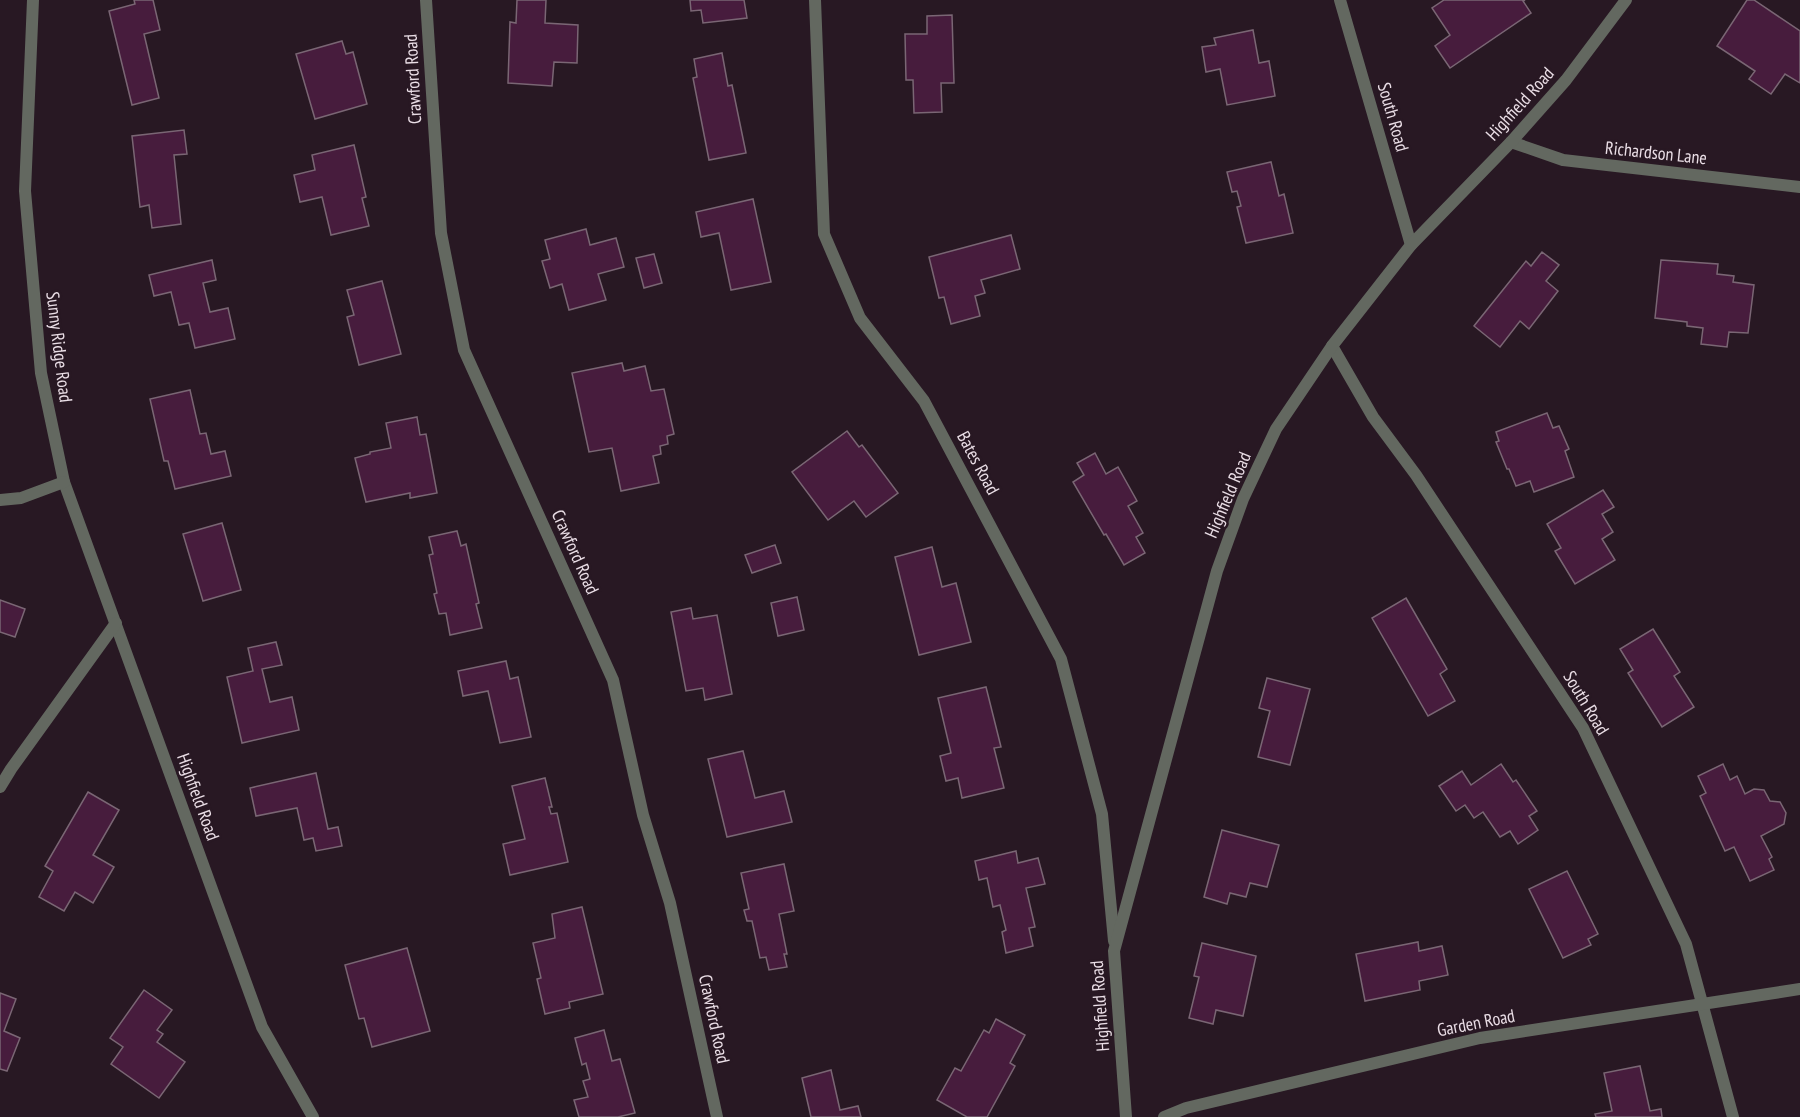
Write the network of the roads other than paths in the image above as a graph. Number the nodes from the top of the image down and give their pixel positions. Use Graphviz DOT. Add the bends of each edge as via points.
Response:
graph roads {
  1 [pos="33,0"];
  2 [pos="426,0"];
  3 [pos="815,0"];
  4 [pos="1340,0"];
  5 [pos="1626,0"];
  6 [pos="1511,142"];
  7 [pos="1800,187"];
  8 [pos="1411,244"];
  9 [pos="1332,346"];
  10 [pos="64,482"];
  11 [pos="0,500"];
  12 [pos="116,623"];
  13 [pos="0,788"];
  14 [pos="1114,951"];
  15 [pos="1800,989"];
  16 [pos="1702,1004"];
  17 [pos="313,1117"];
  18 [pos="717,1117"];
  19 [pos="1126,1117"];
  20 [pos="1164,1117"];
  21 [pos="1733,1117"];
  1 -- 10 [label="street, Sunny Ridge Road" via="25,191 41,373"];
  2 -- 18 [label="street, Crawford Road" via="441,233 464,350 613,680 643,815 670,903"];
  3 -- 14 [label="street, Bates Road" via="824,234 860,318 924,401 1061,659 1102,814"];
  4 -- 8 [label="street, South Road"];
  5 -- 6 [label="street, Highfield Road" via="1566,80"];
  6 -- 7 [label="street, Richardson Lane" via="1563,160"];
  6 -- 8 [label="street, Highfield Road"];
  8 -- 9 [label="street, Highfield Road"];
  9 -- 14 [label="street, Highfield Road" via="1276,429 1243,499 1217,572"];
  9 -- 16 [label="street, South Road" via="1373,417 1583,728 1686,944"];
  10 -- 11 [label="street" via="21,498"];
  10 -- 12 [label="street, Highfield Road"];
  12 -- 13 [label="street"];
  12 -- 17 [label="street, Highfield Road" via="262,1027"];
  14 -- 19 [label="street, Highfield Road"];
  15 -- 16 [label="street, Garden Road"];
  16 -- 20 [label="street, Garden Road" via="1480,1038 1186,1108"];
  16 -- 21 [label="street, South Road"];
}
